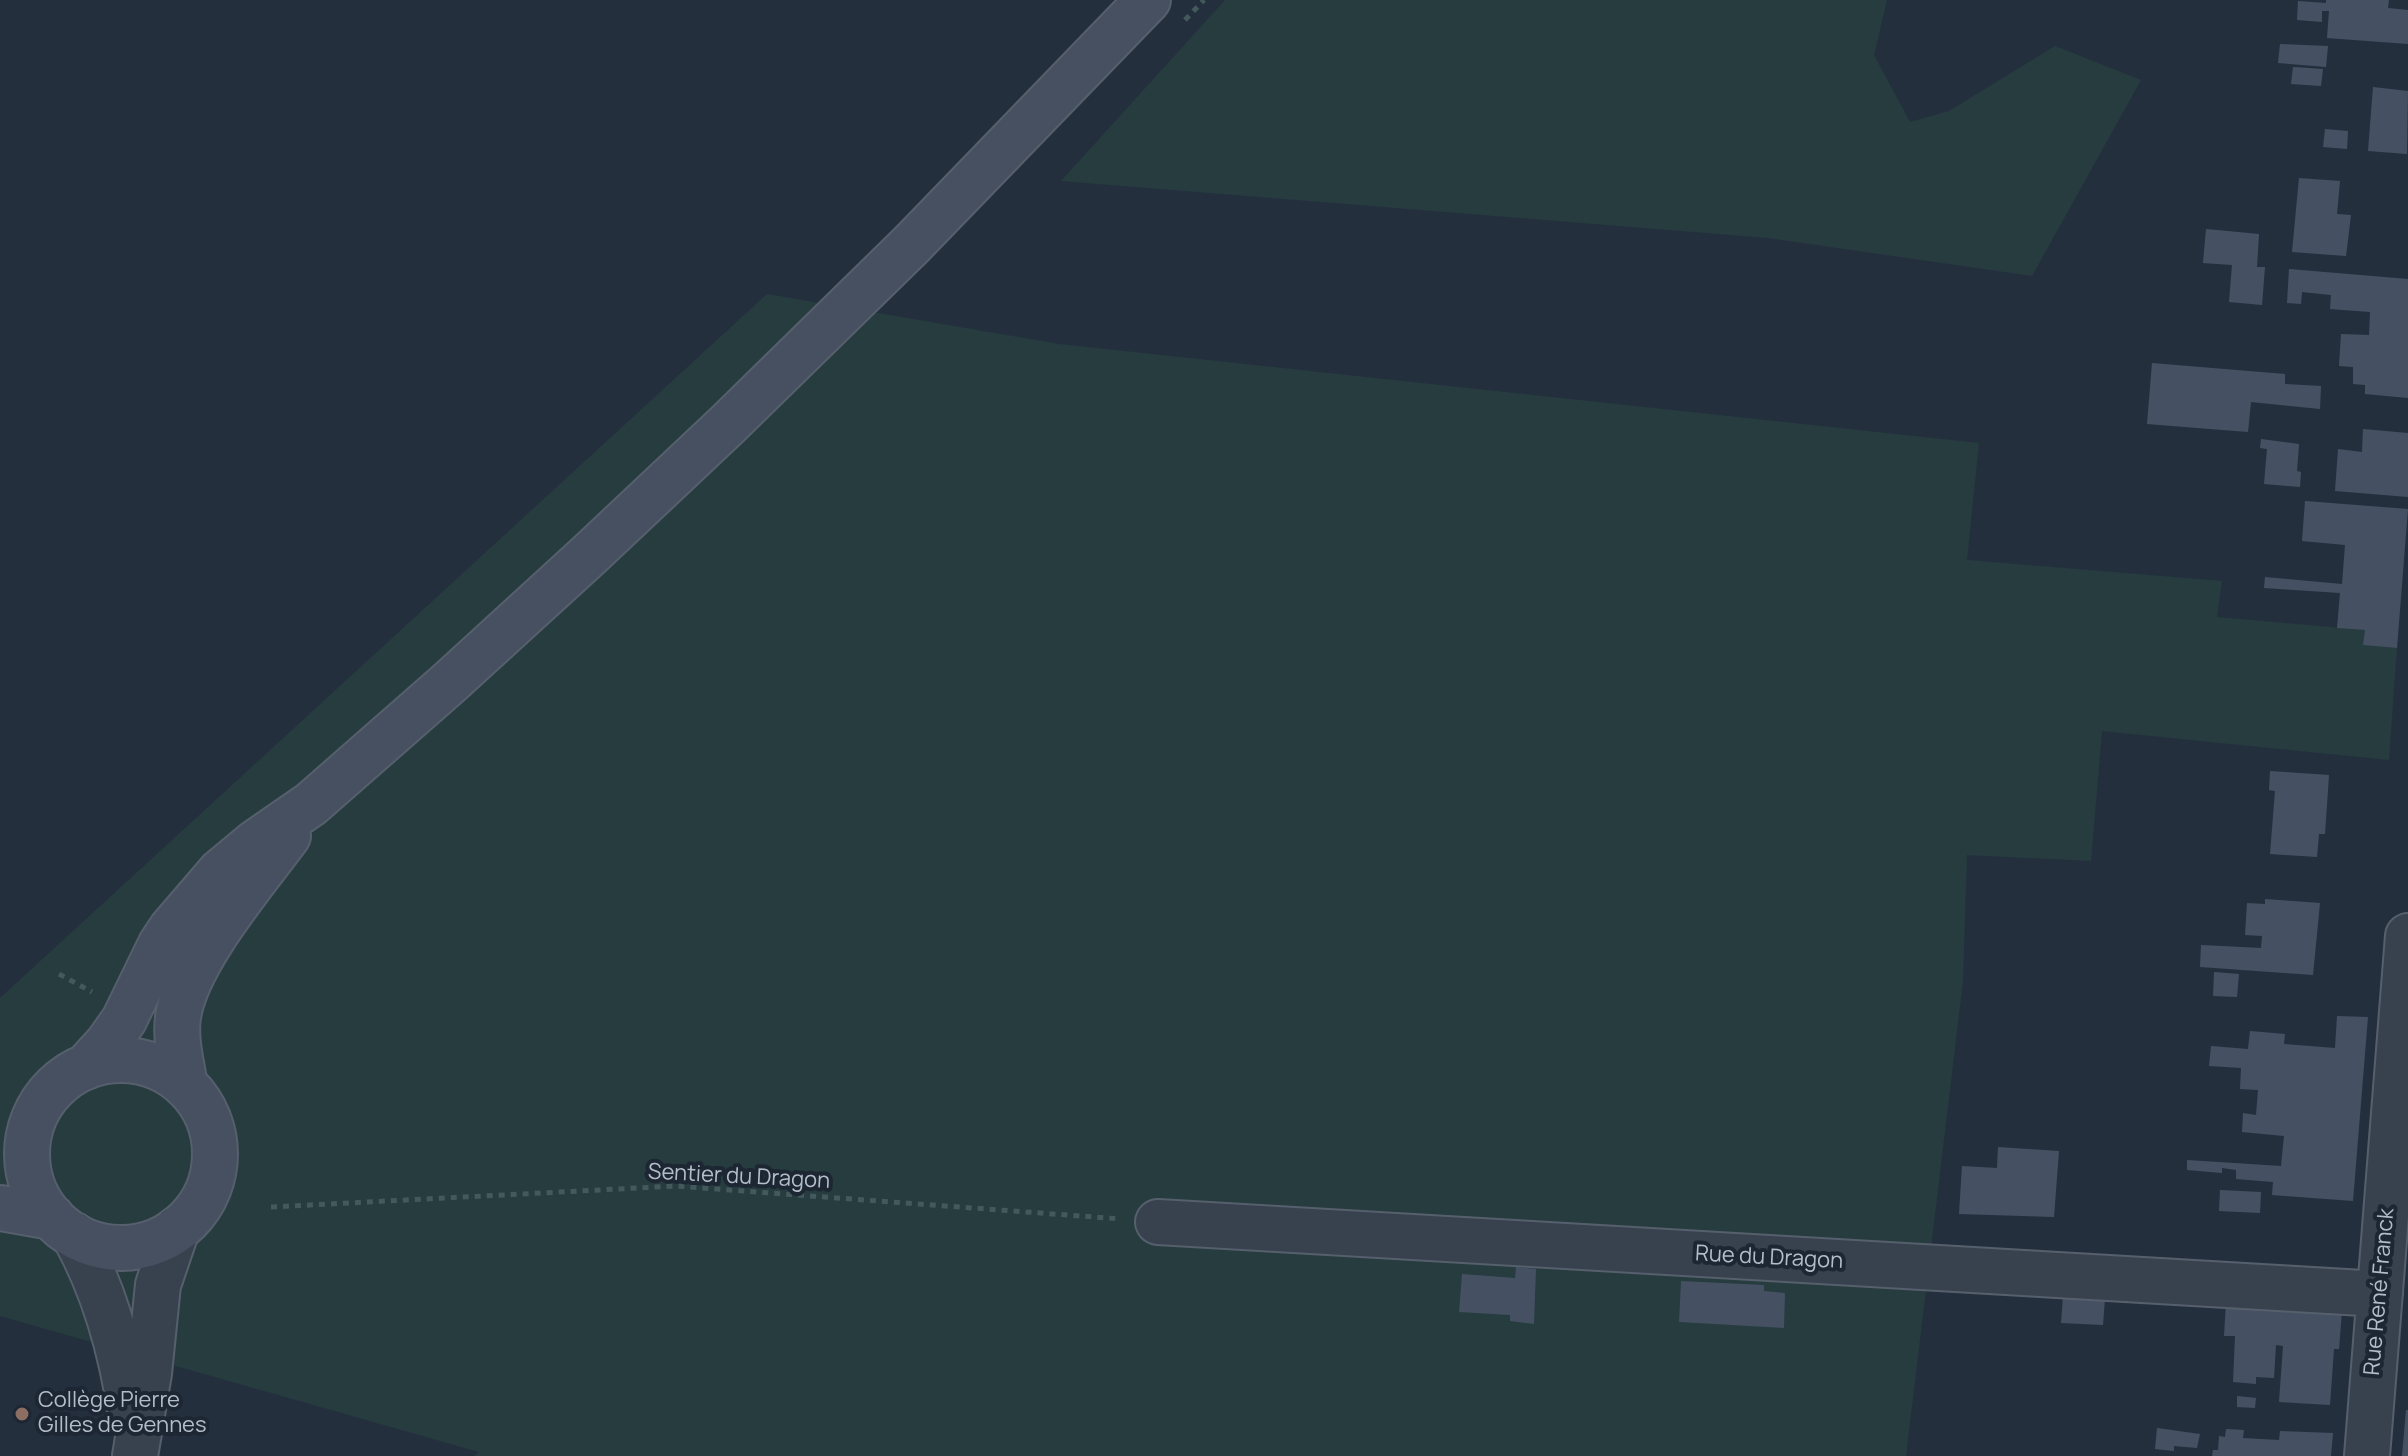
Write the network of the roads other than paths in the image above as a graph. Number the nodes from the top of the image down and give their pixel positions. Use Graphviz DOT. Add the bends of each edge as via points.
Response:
graph roads {
  1 [pos="1148,0"];
  2 [pos="311,804"];
  3 [pos="2408,936"];
  4 [pos="86,1067"];
  5 [pos="185,1085"];
  6 [pos="36,1114"];
  7 [pos="0,1146"];
  8 [pos="0,1208"];
  9 [pos="1158,1222"];
  10 [pos="63,1226"];
  11 [pos="177,1229"];
  12 [pos="2380,1294"];
  13 [pos="135,1451"];
  14 [pos="2367,1456"];
  1 -- 2 [label="main road" via="912,244 726,426"];
  2 -- 4 [label="main road" via="236,857 195,899 161,944 124,1020"];
  2 -- 5 [label="main road" via="193,974 179,1016"];
  3 -- 12 [label="street, Rue René Franck"];
  4 -- 5 [label="main road" via="132,1060 166,1071"];
  4 -- 6 [label="main road" via="65,1078"];
  5 -- 11 [label="main road" via="206,1113 215,1159 206,1193"];
  6 -- 7 [label="main road"];
  6 -- 10 [label="main road" via="27,1146 28,1169 39,1200"];
  8 -- 10 [label="main road"];
  9 -- 12 [label="street, Rue du Dragon"];
  10 -- 11 [label="main road" via="94,1244 126,1247 158,1240"];
  10 -- 13 [label="street" via="94,1273 127,1383"];
  11 -- 13 [label="street" via="158,1285"];
  12 -- 14 [label="street, Rue René Franck"];
}
